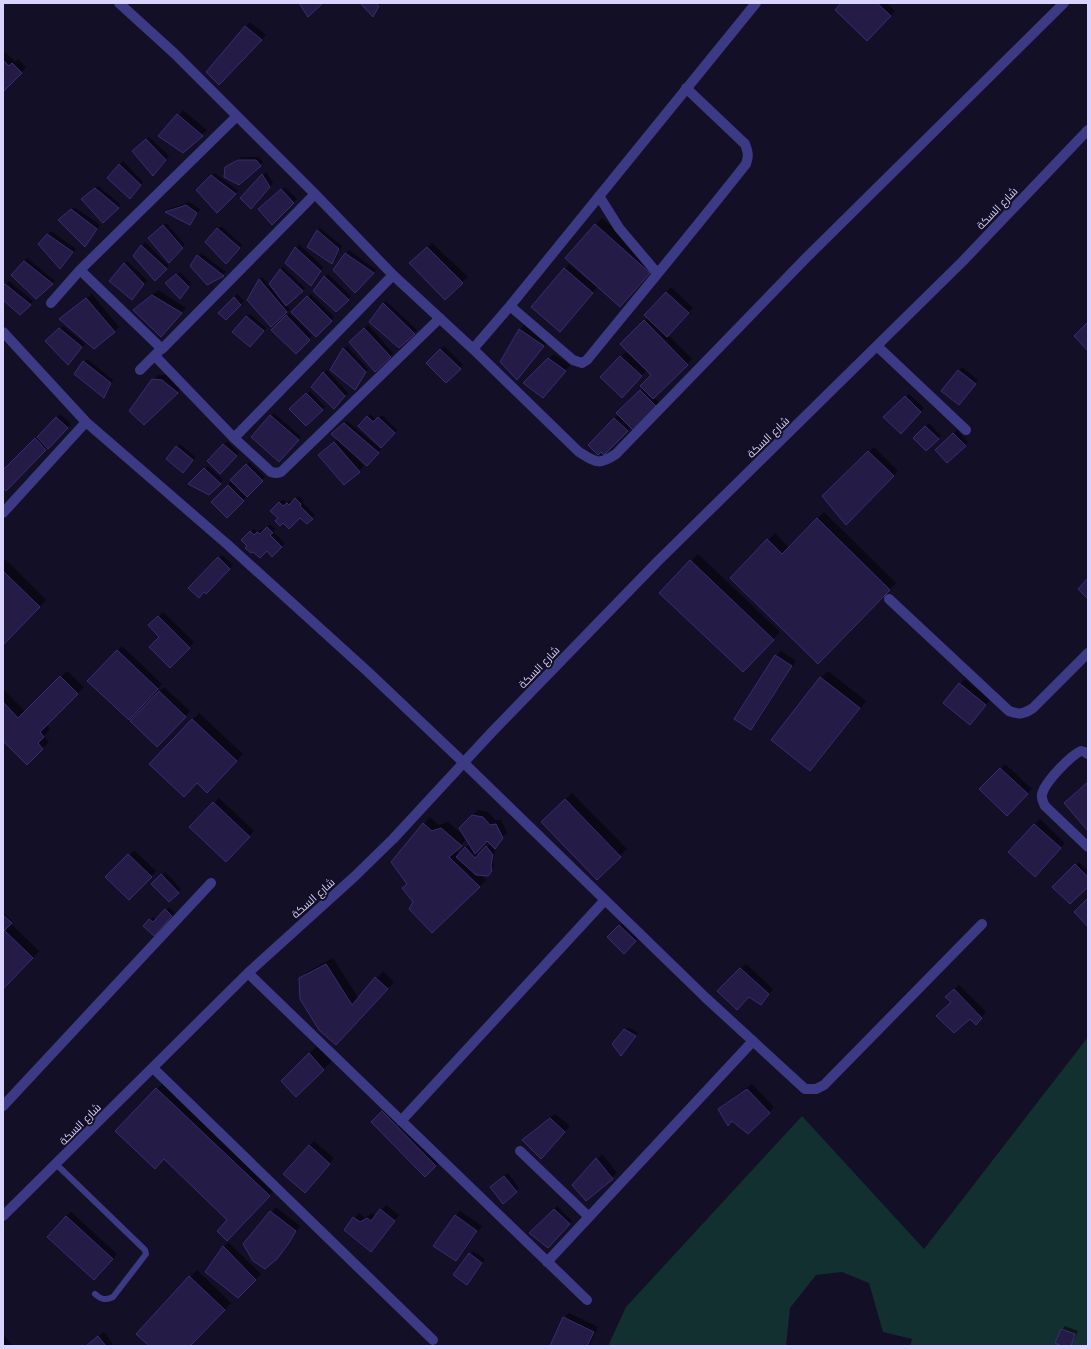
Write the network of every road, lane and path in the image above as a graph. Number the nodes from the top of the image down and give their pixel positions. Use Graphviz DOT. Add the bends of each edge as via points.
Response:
graph roads {
  1 [pos="119,3"];
  2 [pos="756,3"];
  3 [pos="1064,3"];
  4 [pos="686,88"];
  5 [pos="237,116"];
  6 [pos="1088,130"];
  7 [pos="315,194"];
  8 [pos="599,196"];
  9 [pos="80,270"];
  10 [pos="657,273"];
  11 [pos="393,275"];
  12 [pos="51,303"];
  13 [pos="510,306"];
  14 [pos="440,318"];
  15 [pos="3,332"];
  16 [pos="877,346"];
  17 [pos="473,349"];
  18 [pos="158,352"];
  19 [pos="140,370"];
  20 [pos="86,422"];
  21 [pos="966,430"];
  22 [pos="234,438"];
  23 [pos="4,509"];
  24 [pos="888,598"];
  25 [pos="1088,653"];
  26 [pos="1088,754"];
  27 [pos="464,763"];
  28 [pos="1088,847"];
  29 [pos="211,883"];
  30 [pos="605,900"];
  31 [pos="982,924"];
  32 [pos="248,973"];
  33 [pos="753,1041"];
  34 [pos="152,1068"];
  35 [pos="3,1106"];
  36 [pos="401,1121"];
  37 [pos="520,1151"];
  38 [pos="56,1164"];
  39 [pos="3,1216"];
  40 [pos="589,1217"];
  41 [pos="547,1262"];
  42 [pos="95,1294"];
  43 [pos="587,1300"];
  44 [pos="433,1340"];
  1 -- 5 [label="street"];
  2 -- 4 [label="street"];
  3 -- 17 [label="street" via="806,258 616,454 605,461 593,461 579,452"];
  4 -- 8 [label="street"];
  4 -- 10 [label="street" via="745,144 749,157 708,213"];
  5 -- 7 [label="street"];
  5 -- 9 [label="street"];
  6 -- 16 [label="street, شارع السكة" via="962,262"];
  7 -- 11 [label="street"];
  7 -- 18 [label="street"];
  8 -- 10 [label="street" via="619,228"];
  8 -- 13 [label="street"];
  9 -- 12 [label="street"];
  9 -- 18 [label="street"];
  10 -- 13 [label="street" via="582,363 573,360"];
  11 -- 14 [label="street"];
  11 -- 22 [label="street"];
  13 -- 17 [label="street"];
  14 -- 17 [label="street"];
  14 -- 22 [label="street" via="281,472 271,472"];
  15 -- 20 [label="street"];
  16 -- 21 [label="street"];
  16 -- 27 [label="street, شارع السكة" via="658,561"];
  18 -- 19 [label="street"];
  18 -- 22 [label="street"];
  20 -- 23 [label="street"];
  20 -- 27 [label="street" via="228,544"];
  24 -- 25 [label="street" via="1009,711 1016,714 1024,714 1033,708"];
  26 -- 28 [label="street" via="1081,751 1067,760 1041,796 1045,806"];
  27 -- 30 [label="street"];
  27 -- 32 [label="street, شارع السكة" via="354,877"];
  29 -- 35 [label="street"];
  30 -- 33 [label="street"];
  30 -- 36 [label="street"];
  31 -- 33 [label="street" via="824,1085 816,1089 805,1089"];
  32 -- 34 [label="street, شارع السكة"];
  32 -- 36 [label="street"];
  33 -- 40 [label="street"];
  34 -- 38 [label="street, شارع السكة"];
  34 -- 44 [label="street"];
  36 -- 41 [label="street"];
  37 -- 40 [label="street"];
  38 -- 39 [label="street, شارع السكة"];
  38 -- 42 [label="lane" via="145,1250 146,1254 113,1297 108,1300 101,1299"];
  40 -- 41 [label="street"];
  41 -- 43 [label="street"];
}
